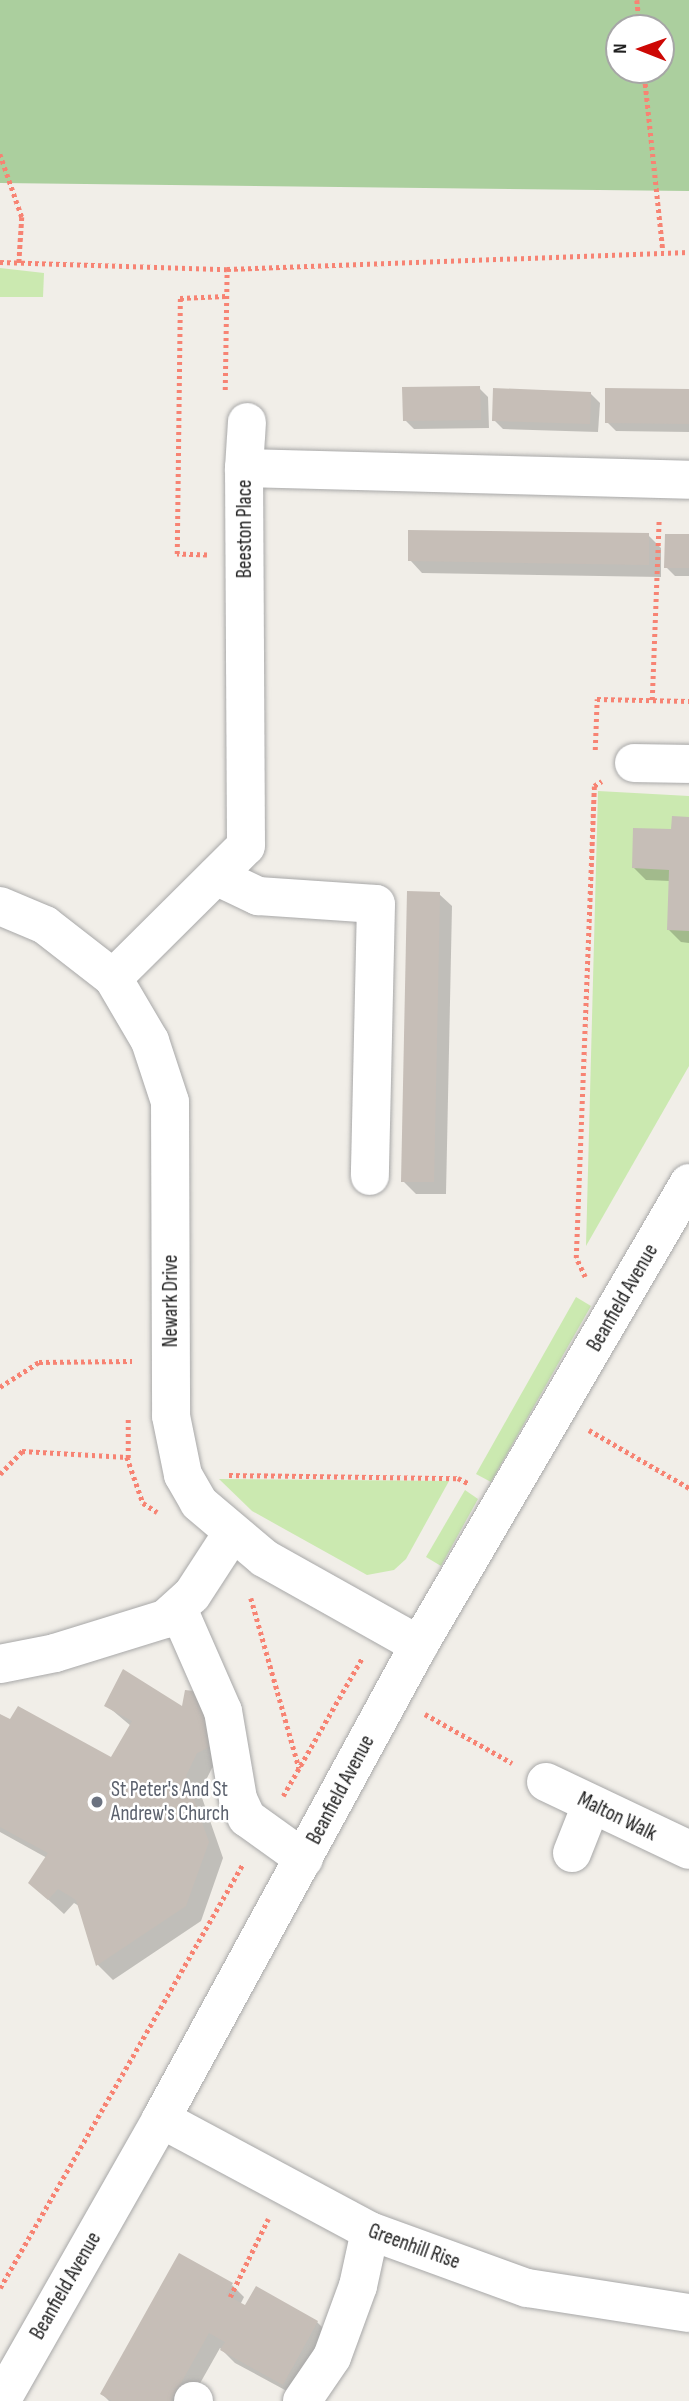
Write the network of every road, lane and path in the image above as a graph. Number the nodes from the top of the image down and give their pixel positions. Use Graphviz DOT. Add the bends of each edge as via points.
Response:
graph roads {
  1 [pos="645,84"];
  2 [pos="0,154"];
  3 [pos="663,251"];
  4 [pos="689,252"];
  5 [pos="0,261"];
  6 [pos="19,264"];
  7 [pos="227,269"];
  8 [pos="226,296"];
  9 [pos="247,422"];
  10 [pos="244,468"];
  11 [pos="675,480"];
  12 [pos="245,557"];
  13 [pos="652,700"];
  14 [pos="689,701"];
  15 [pos="594,761"];
  16 [pos="634,763"];
  17 [pos="689,764"];
  18 [pos="594,774"];
  19 [pos="594,786"];
  20 [pos="216,876"];
  21 [pos="0,906"];
  22 [pos="113,978"];
  23 [pos="370,1176"];
  24 [pos="689,1183"];
  25 [pos="585,1277"];
  26 [pos="171,1358"];
  27 [pos="0,1387"];
  28 [pos="558,1412"];
  29 [pos="0,1474"];
  30 [pos="689,1488"];
  31 [pos="191,1489"];
  32 [pos="506,1499"];
  33 [pos="231,1535"];
  34 [pos="264,1558"];
  35 [pos="179,1611"];
  36 [pos="382,1625"];
  37 [pos="419,1645"];
  38 [pos="0,1664"];
  39 [pos="391,1695"];
  40 [pos="299,1767"];
  41 [pos="547,1782"];
  42 [pos="339,1794"];
  43 [pos="591,1805"];
  44 [pos="262,1831"];
  45 [pos="689,1850"];
  46 [pos="572,1853"];
  47 [pos="304,1858"];
  48 [pos="161,2119"];
  49 [pos="284,2187"];
  50 [pos="370,2231"];
  51 [pos="0,2288"];
  52 [pos="230,2297"];
  53 [pos="689,2313"];
  54 [pos="1,2401"];
  55 [pos="302,2401"];
  1 -- 3 [label="path"];
  2 -- 6 [label="path" via="22,217"];
  3 -- 4 [label="path"];
  3 -- 7 [label="path"];
  5 -- 6 [label="path"];
  6 -- 7 [label="path"];
  7 -- 8 [label="path"];
  8 -- 9 [label="path" via="224,414"];
  8 -- 12 [label="path" via="180,298 177,554"];
  9 -- 10 [label="street"];
  10 -- 11 [label="street, Beeston Place"];
  10 -- 12 [label="street, Beeston Place"];
  11 -- 13 [label="path"];
  12 -- 20 [label="street, Beeston Place" via="246,846"];
  13 -- 14 [label="path"];
  13 -- 15 [label="path" via="597,699"];
  16 -- 17 [label="street"];
  16 -- 19 [label="path"];
  18 -- 19 [label="path"];
  19 -- 25 [label="path" via="576,1258"];
  20 -- 22 [label="street, Beeston Place"];
  20 -- 23 [label="street" via="258,896 376,904"];
  21 -- 22 [label="street, Newark Drive" via="45,925"];
  22 -- 26 [label="street, Newark Drive" via="149,1041 170,1102"];
  24 -- 28 [label="street, Beanfield Avenue"];
  26 -- 27 [label="path" via="39,1362"];
  26 -- 31 [label="street, Newark Drive" via="171,1416"];
  28 -- 30 [label="path"];
  28 -- 32 [label="street, Beanfield Avenue"];
  29 -- 31 [label="path" via="22,1451 127,1457 143,1503 163,1516"];
  31 -- 32 [label="path" via="458,1478"];
  31 -- 33 [label="street"];
  32 -- 37 [label="street, Beanfield Avenue"];
  33 -- 34 [label="street"];
  33 -- 35 [label="street"];
  34 -- 36 [label="street"];
  34 -- 40 [label="path" via="249,1591"];
  35 -- 38 [label="street" via="55,1653"];
  35 -- 44 [label="street" via="223,1711 238,1799 247,1818"];
  36 -- 37 [label="street"];
  36 -- 40 [label="path"];
  37 -- 39 [label="street, Beanfield Avenue"];
  39 -- 41 [label="path"];
  39 -- 42 [label="street, Beanfield Avenue"];
  40 -- 42 [label="path"];
  40 -- 44 [label="path"];
  41 -- 43 [label="street, Malton Walk"];
  42 -- 47 [label="street, Beanfield Avenue"];
  43 -- 45 [label="street, Malton Walk"];
  43 -- 46 [label="street"];
  44 -- 47 [label="street"];
  44 -- 51 [label="path"];
  47 -- 48 [label="street, Beanfield Avenue"];
  48 -- 49 [label="street, Greenhill Rise"];
  48 -- 54 [label="street, Beanfield Avenue"];
  49 -- 50 [label="street, Greenhill Rise"];
  49 -- 52 [label="path"];
  50 -- 53 [label="street, Greenhill Rise" via="527,2288"];
  50 -- 55 [label="street" via="358,2286 332,2357"];
}
